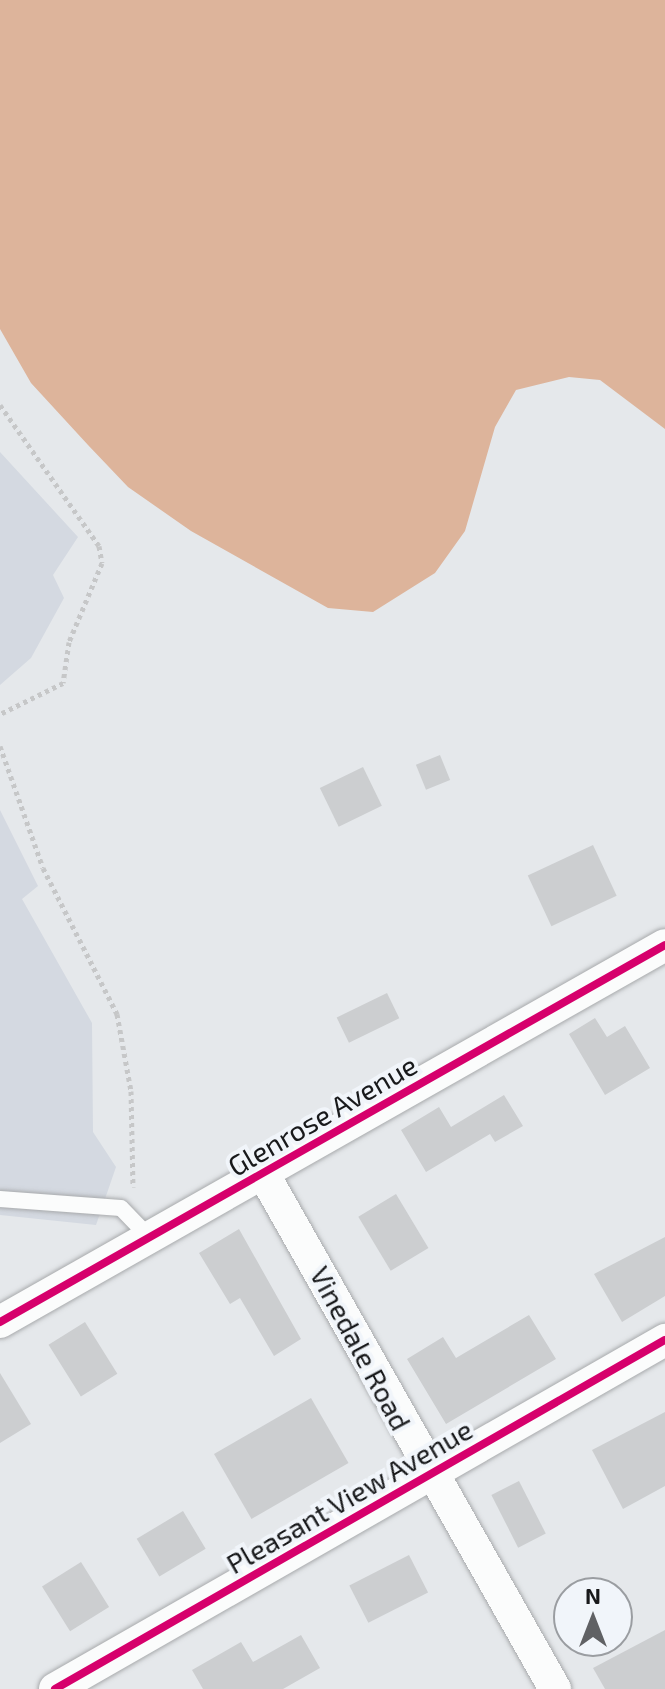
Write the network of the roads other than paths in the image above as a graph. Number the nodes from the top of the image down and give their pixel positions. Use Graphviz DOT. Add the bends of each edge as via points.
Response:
graph roads {
  1 [pos="665,945"];
  2 [pos="263,1173"];
  3 [pos="0,1199"];
  4 [pos="149,1237"];
  5 [pos="0,1322"];
  6 [pos="665,1340"];
  7 [pos="430,1475"];
  8 [pos="55,1689"];
  9 [pos="555,1689"];
  1 -- 2 [label="street, Glenrose Avenue"];
  2 -- 4 [label="street, Glenrose Avenue"];
  2 -- 7 [label="street, Vinedale Road"];
  3 -- 4 [label="lane" via="121,1208"];
  4 -- 5 [label="street, Glenrose Avenue"];
  6 -- 7 [label="street, Pleasant View Avenue"];
  7 -- 8 [label="street, Pleasant View Avenue"];
  7 -- 9 [label="street, Vinedale Road"];
}
